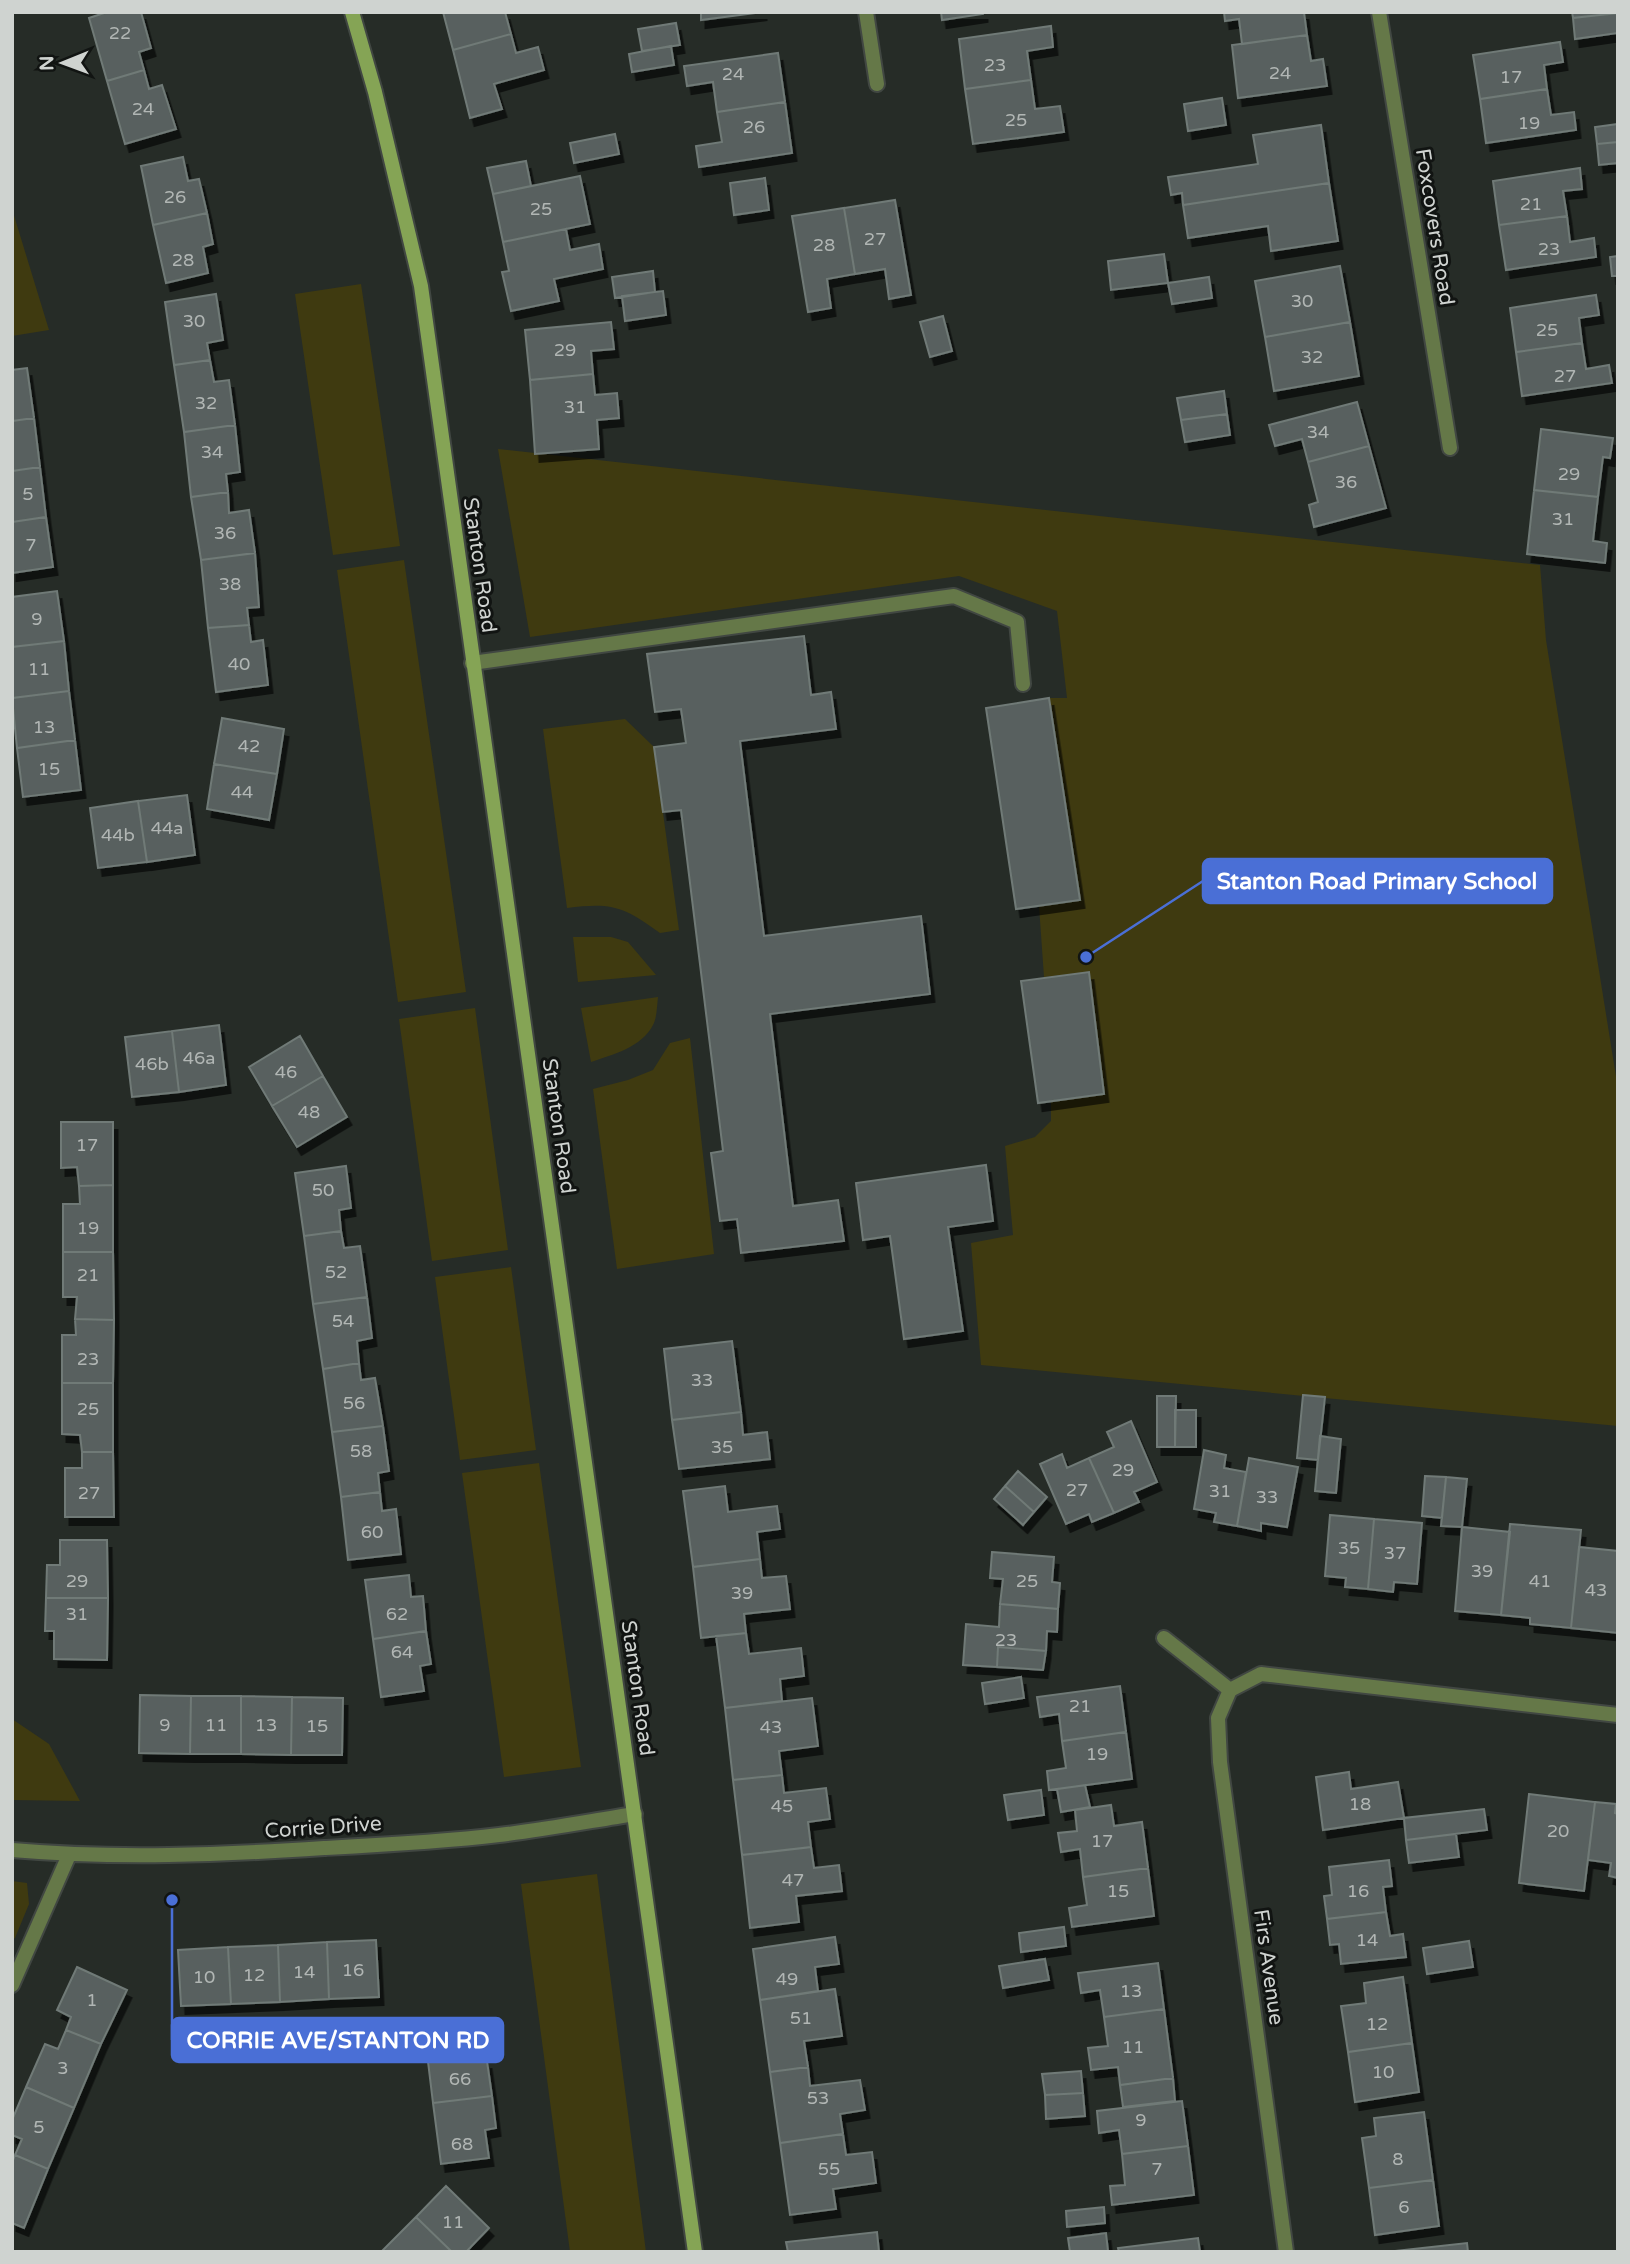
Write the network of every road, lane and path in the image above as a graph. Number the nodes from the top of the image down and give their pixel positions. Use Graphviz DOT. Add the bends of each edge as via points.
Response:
graph roads {
  1 [pos="352,12"];
  2 [pos="866,12"];
  3 [pos="1379,12"];
  4 [pos="877,84"];
  5 [pos="1450,448"];
  6 [pos="472,663"];
  7 [pos="1023,684"];
  8 [pos="1164,1638"];
  9 [pos="1230,1690"];
  10 [pos="1618,1715"];
  11 [pos="635,1814"];
  12 [pos="12,1850"];
  13 [pos="69,1855"];
  14 [pos="12,1985"];
  15 [pos="695,2252"];
  16 [pos="1286,2252"];
  1 -- 6 [label="street, Stanton Road" via="421,286"];
  2 -- 4 [label="street"];
  3 -- 5 [label="street, Foxcovers Road"];
  6 -- 7 [label="street" via="954,596 1017,622"];
  6 -- 11 [label="street, Stanton Road"];
  8 -- 9 [label="street"];
  9 -- 10 [label="street" via="1261,1674"];
  9 -- 16 [label="street, Firs Avenue" via="1218,1718 1220,1762"];
  11 -- 13 [label="street, Corrie Drive" via="420,1842 215,1855"];
  11 -- 15 [label="street, Stanton Road"];
  12 -- 13 [label="street, Corrie Drive"];
  13 -- 14 [label="street"];
}
